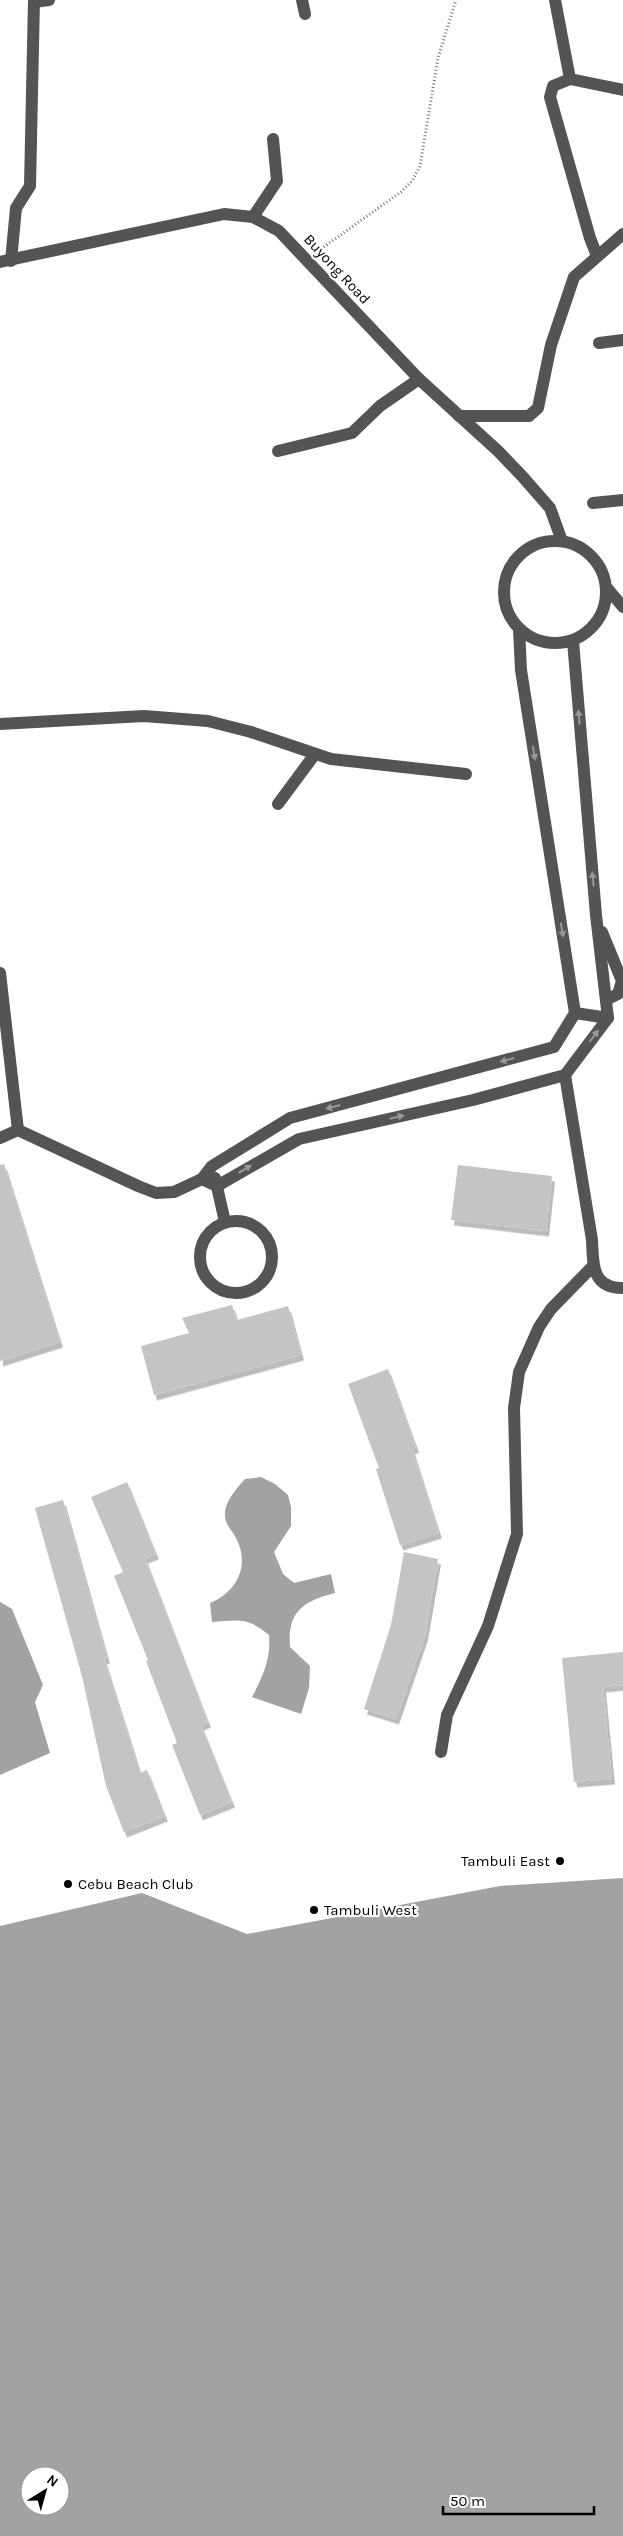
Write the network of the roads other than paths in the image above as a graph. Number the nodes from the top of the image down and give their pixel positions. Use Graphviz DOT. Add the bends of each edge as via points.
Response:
graph roads {
  1 [pos="49,0"];
  2 [pos="302,0"];
  3 [pos="555,0"];
  4 [pos="34,1"];
  5 [pos="305,14"];
  6 [pos="570,79"];
  7 [pos="623,90"];
  8 [pos="273,139"];
  9 [pos="253,217"];
  10 [pos="623,234"];
  11 [pos="597,256"];
  12 [pos="5,262"];
  13 [pos="623,340"];
  14 [pos="599,343"];
  15 [pos="419,379"];
  16 [pos="459,416"];
  17 [pos="278,451"];
  18 [pos="623,500"];
  19 [pos="593,503"];
  20 [pos="562,540"];
  21 [pos="607,588"];
  22 [pos="623,607"];
  23 [pos="518,629"];
  24 [pos="573,641"];
  25 [pos="0,724"];
  26 [pos="315,754"];
  27 [pos="466,774"];
  28 [pos="278,804"];
  29 [pos="0,973"];
  30 [pos="575,1013"];
  31 [pos="608,1018"];
  32 [pos="565,1075"];
  33 [pos="290,1118"];
  34 [pos="18,1130"];
  35 [pos="259,1136"];
  36 [pos="0,1138"];
  37 [pos="299,1139"];
  38 [pos="267,1156"];
  39 [pos="212,1166"];
  40 [pos="202,1179"];
  41 [pos="217,1186"];
  42 [pos="225,1222"];
  43 [pos="592,1266"];
  44 [pos="623,1288"];
  45 [pos="442,1752"];
  1 -- 4 [label="street"];
  2 -- 5 [label="street"];
  3 -- 6 [label="street"];
  4 -- 12 [label="street" via="30,186 16,208"];
  6 -- 7 [label="street"];
  6 -- 11 [label="street" via="553,86 550,98"];
  8 -- 9 [label="street" via="277,181"];
  9 -- 12 [label="street, Buyong Road" via="224,214"];
  9 -- 15 [label="street, Buyong Road" via="279,231"];
  10 -- 11 [label="street"];
  11 -- 16 [label="street" via="574,277 551,346 538,408 530,416"];
  13 -- 14 [label="street"];
  15 -- 16 [label="street, Buyong Road"];
  15 -- 17 [label="street" via="380,406 352,433"];
  16 -- 20 [label="street, Buyong Road" via="498,450 550,508"];
  18 -- 19 [label="street"];
  20 -- 21 [label="street" via="580,546 597,560"];
  20 -- 23 [label="street" via="544,542 526,550 509,569 503,593 505,607"];
  21 -- 22 [label="street"];
  21 -- 24 [label="street" via="606,600 595,625"];
  23 -- 24 [label="street" via="544,643"];
  23 -- 30 [label="street, one-way"];
  31 -- 24 [label="street, one-way"];
  25 -- 26 [label="street" via="144,716 208,721"];
  26 -- 27 [label="street" via="357,763"];
  26 -- 28 [label="street"];
  29 -- 34 [label="street"];
  30 -- 31 [label="street"];
  30 -- 33 [label="street, one-way" via="554,1047"];
  32 -- 31 [label="street, one-way"];
  37 -- 32 [label="street, one-way" via="473,1100"];
  32 -- 43 [label="street" via="592,1240"];
  33 -- 35 [label="street"];
  33 -- 37 [label="street"];
  34 -- 36 [label="street"];
  34 -- 40 [label="street" via="156,1193 174,1192"];
  35 -- 38 [label="street"];
  35 -- 39 [label="street"];
  37 -- 38 [label="street"];
  41 -- 38 [label="street, one-way"];
  39 -- 40 [label="street"];
  39 -- 41 [label="street"];
  40 -- 41 [label="street"];
  41 -- 42 [label="street"];
  42 -- 42 [label="street" via="205,1237 200,1262 203,1270 211,1285 235,1294 259,1287 273,1265 270,1240 251,1223"];
  43 -- 44 [label="street" via="599,1281 612,1288"];
  43 -- 45 [label="street" via="539,1326 518,1372 514,1408 517,1534 488,1626 447,1715"];
}
